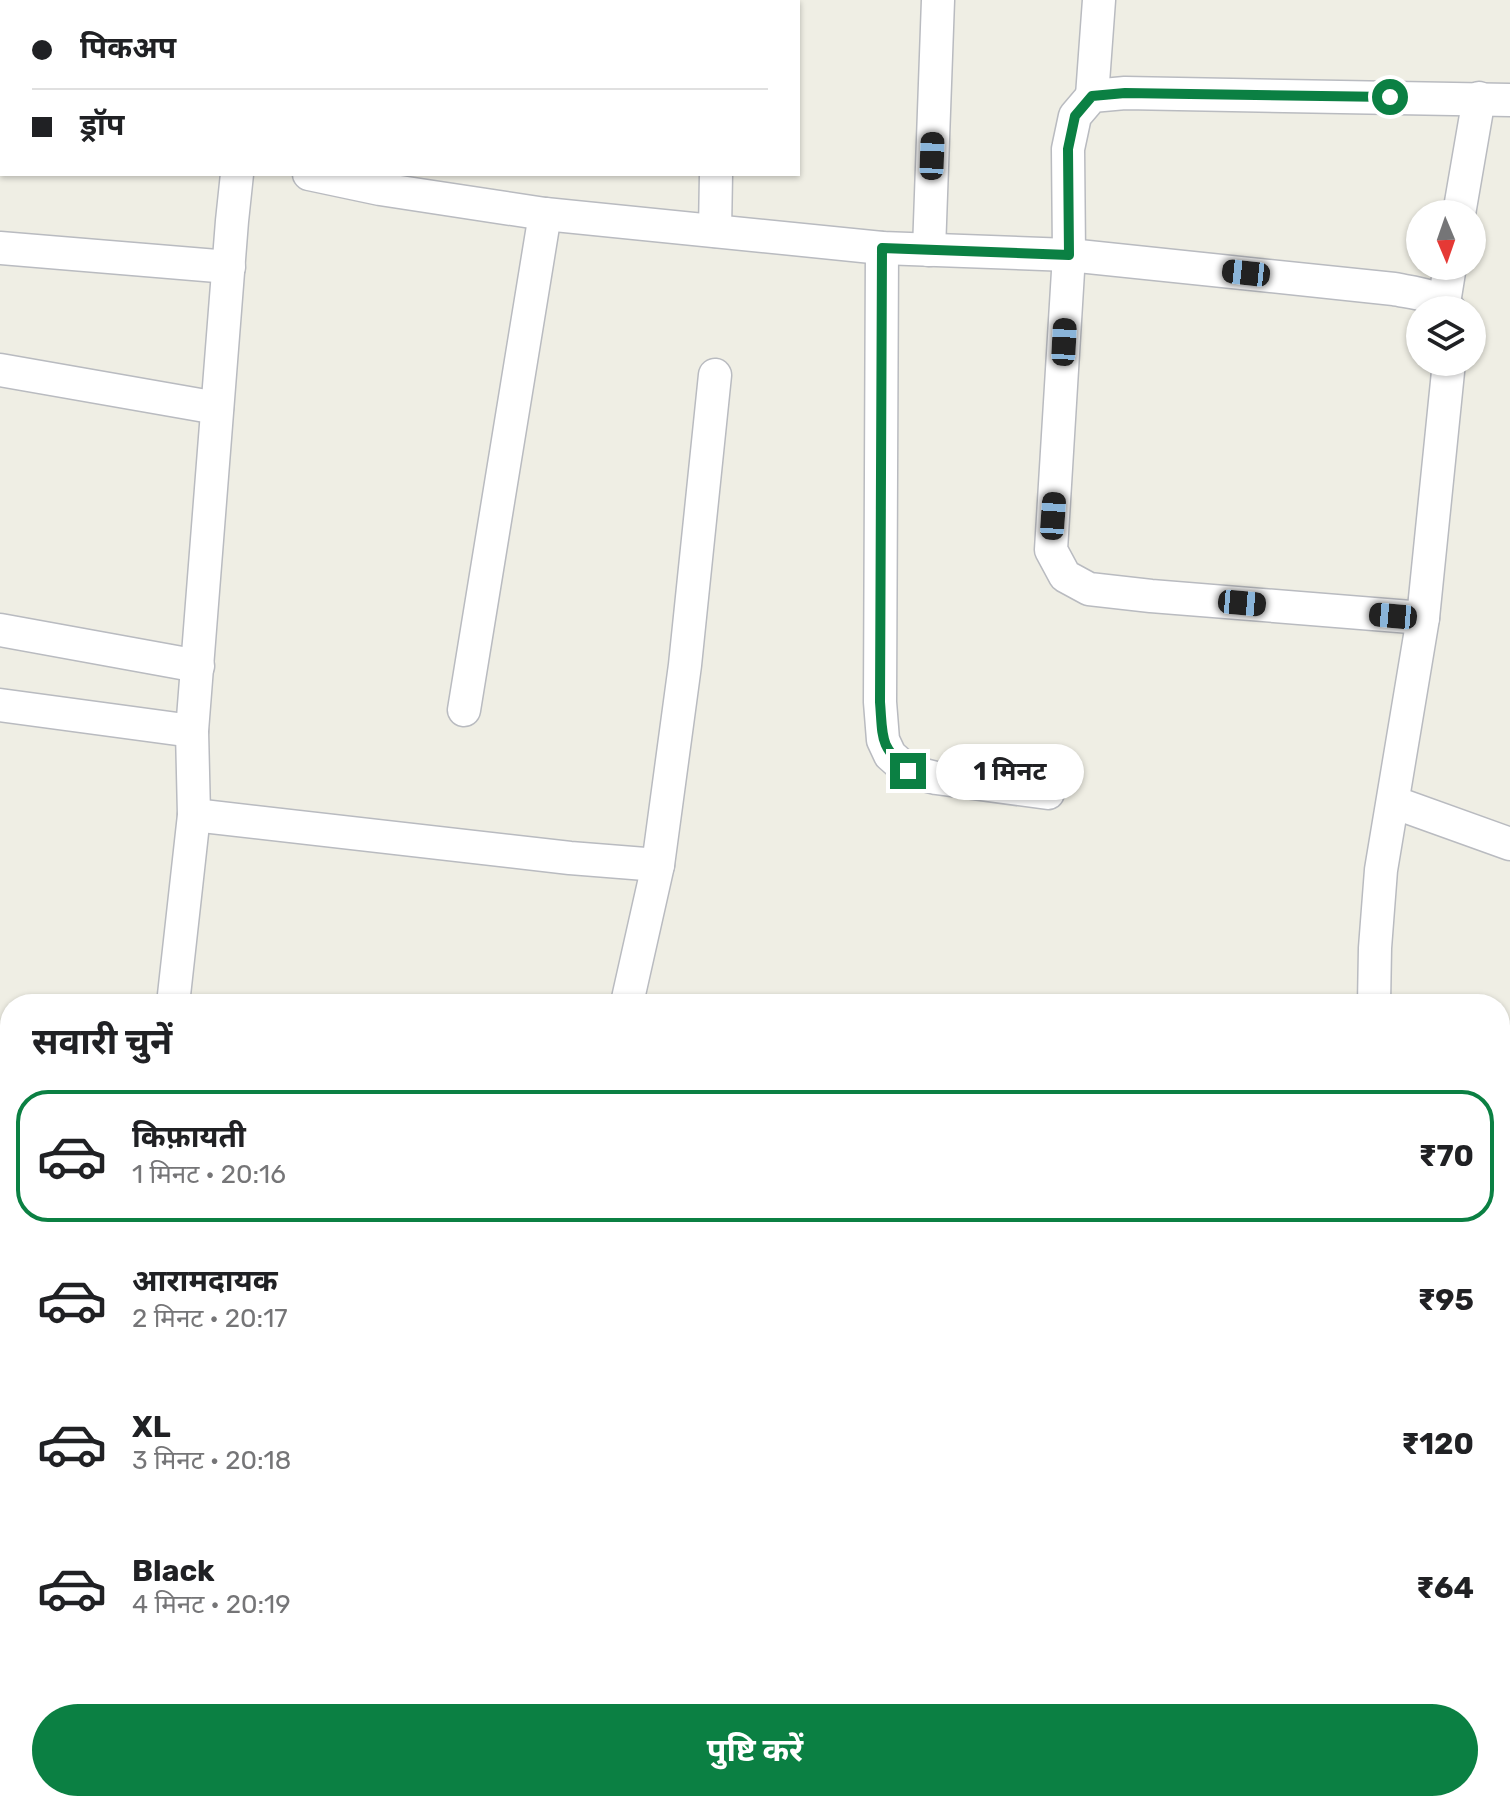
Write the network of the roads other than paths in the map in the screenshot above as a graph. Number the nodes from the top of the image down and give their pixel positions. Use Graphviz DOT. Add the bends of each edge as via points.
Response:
graph roads {
  1 [pos="938,0"];
  2 [pos="1099,0"];
  3 [pos="1092,96"];
  4 [pos="1494,99"];
  5 [pos="237,176"];
  6 [pos="318,176"];
  7 [pos="716,176"];
  8 [pos="1463,200"];
  9 [pos="545,214"];
  10 [pos="715,231"];
  11 [pos="0,248"];
  12 [pos="882,248"];
  13 [pos="929,250"];
  14 [pos="1069,255"];
  15 [pos="229,267"];
  16 [pos="1426,296"];
  17 [pos="0,370"];
  18 [pos="715,375"];
  19 [pos="1448,376"];
  20 [pos="217,408"];
  21 [pos="1423,618"];
  22 [pos="0,630"];
  23 [pos="198,666"];
  24 [pos="0,705"];
  25 [pos="464,710"];
  26 [pos="192,731"];
  27 [pos="1048,793"];
  28 [pos="1393,802"];
  29 [pos="194,815"];
  30 [pos="1510,844"];
  31 [pos="658,865"];
  32 [pos="174,994"];
  33 [pos="629,994"];
  34 [pos="1374,994"];
  1 -- 13 [label="street"];
  2 -- 3 [label="street"];
  3 -- 4 [label="street"];
  3 -- 14 [label="street" via="1075,116 1068,149"];
  4 -- 8 [label="street"];
  5 -- 15 [label="street"];
  6 -- 9 [label="street"];
  7 -- 10 [label="street"];
  9 -- 10 [label="street"];
  9 -- 25 [label="street"];
  10 -- 12 [label="street"];
  11 -- 15 [label="street"];
  12 -- 13 [label="street"];
  12 -- 27 [label="street" via="883,740 908,771"];
  13 -- 14 [label="street"];
  14 -- 16 [label="street"];
  14 -- 21 [label="street" via="1051,550 1065,576 1089,589"];
  15 -- 20 [label="street"];
  17 -- 20 [label="street"];
  18 -- 31 [label="street"];
  19 -- 21 [label="street"];
  20 -- 23 [label="street"];
  21 -- 28 [label="street"];
  22 -- 23 [label="street"];
  23 -- 26 [label="street"];
  24 -- 26 [label="street"];
  26 -- 29 [label="street"];
  28 -- 30 [label="street"];
  28 -- 34 [label="street" via="1381,870"];
  29 -- 31 [label="street"];
  29 -- 32 [label="street"];
  31 -- 33 [label="street"];
}
